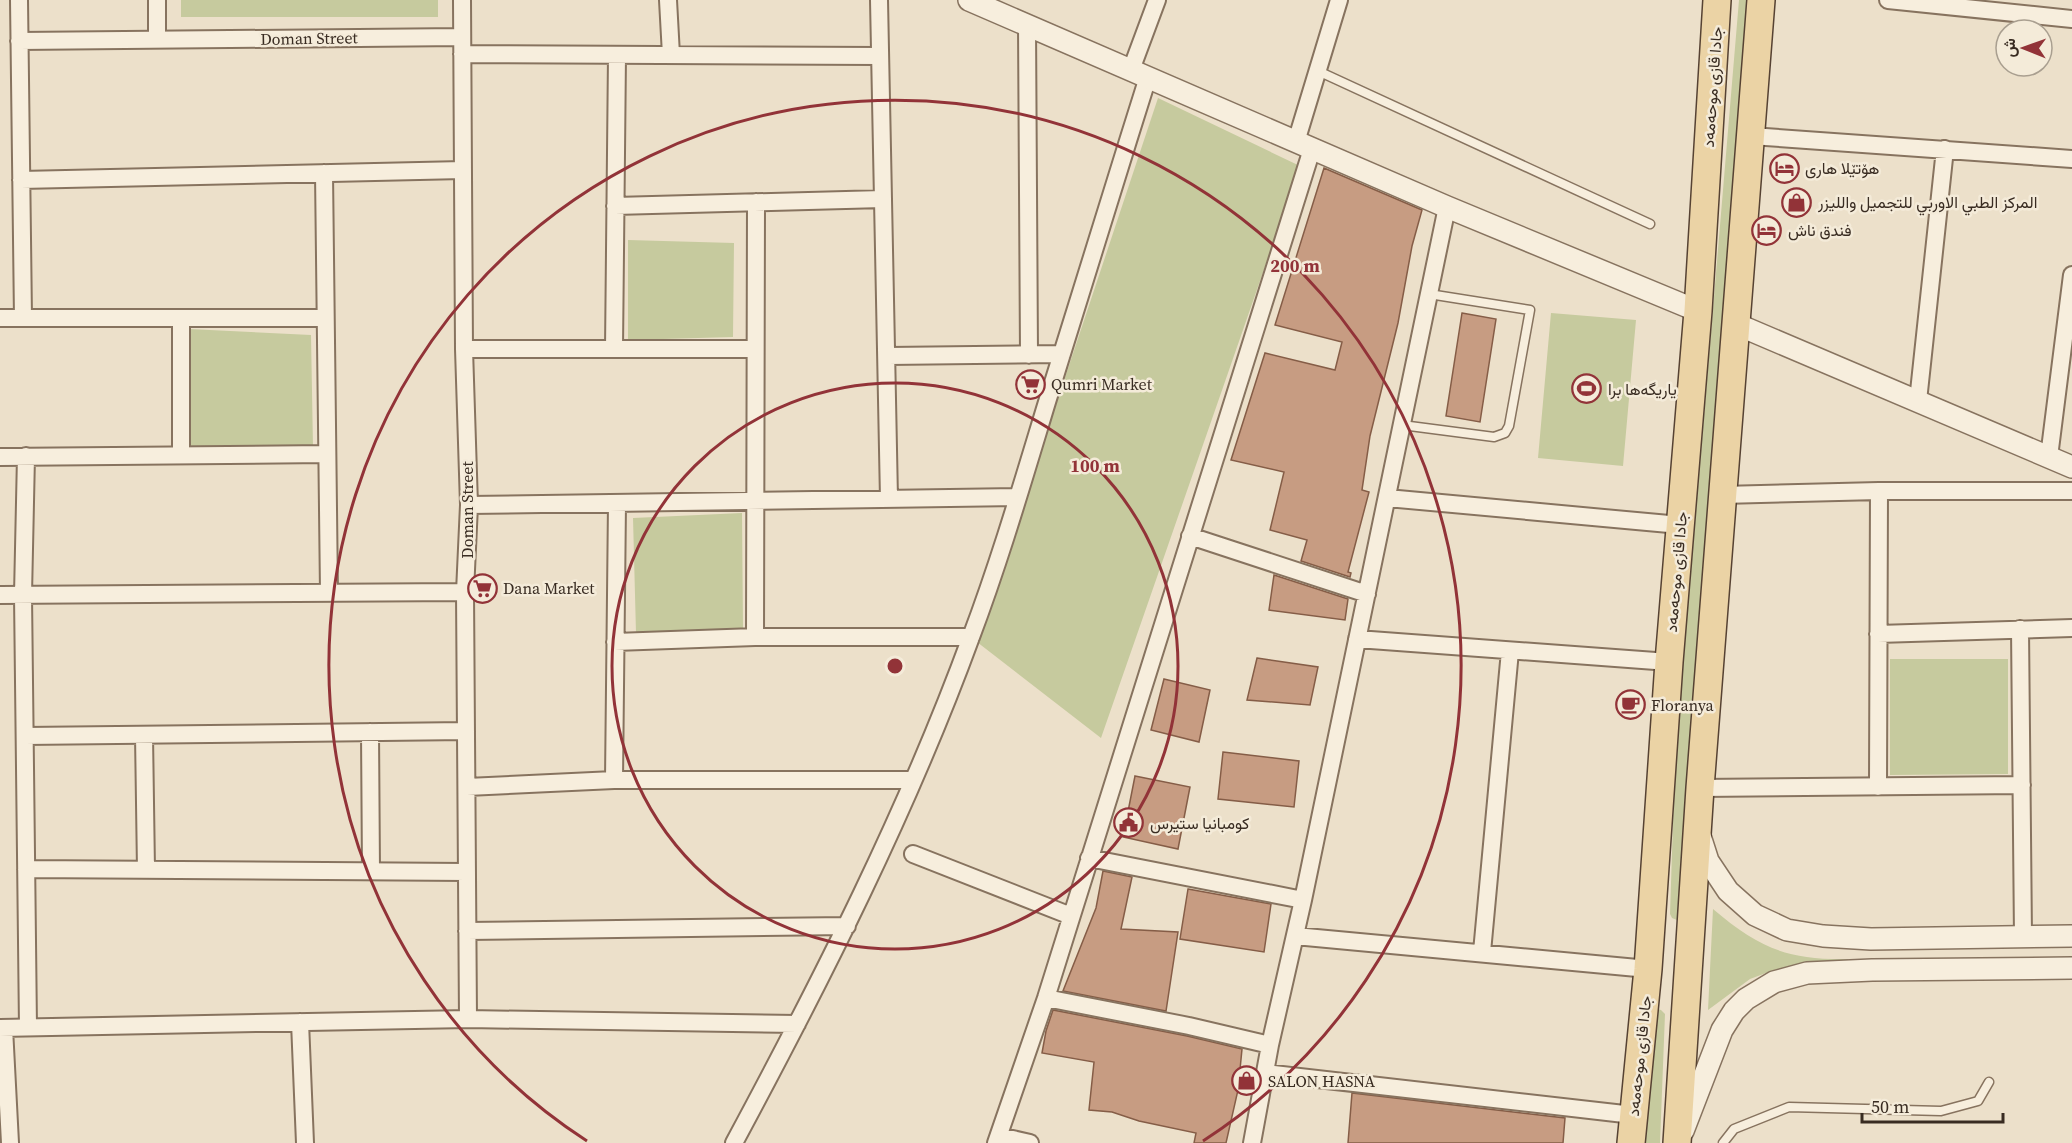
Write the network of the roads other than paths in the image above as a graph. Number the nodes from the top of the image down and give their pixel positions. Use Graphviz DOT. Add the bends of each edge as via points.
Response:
graph roads {
  1 [pos="19,0"];
  2 [pos="157,0"];
  3 [pos="462,0"];
  4 [pos="668,0"];
  5 [pos="879,0"];
  6 [pos="969,0"];
  7 [pos="1157,0"];
  8 [pos="1339,0"];
  9 [pos="1717,0"];
  10 [pos="1761,0"];
  11 [pos="1888,0"];
  12 [pos="1933,2"];
  13 [pos="2072,17"];
  14 [pos="1027,25"];
  15 [pos="157,40"];
  16 [pos="19,41"];
  17 [pos="462,45"];
  18 [pos="617,55"];
  19 [pos="671,55"];
  20 [pos="880,56"];
  21 [pos="1318,71"];
  22 [pos="1140,73"];
  23 [pos="1750,136"];
  24 [pos="1304,145"];
  25 [pos="1945,149"];
  26 [pos="2072,159"];
  27 [pos="463,170"];
  28 [pos="324,173"];
  29 [pos="21,180"];
  30 [pos="883,199"];
  31 [pos="756,202"];
  32 [pos="615,206"];
  33 [pos="1447,207"];
  34 [pos="1650,224"];
  35 [pos="2072,275"];
  36 [pos="1429,294"];
  37 [pos="1698,311"];
  38 [pos="2069,315"];
  39 [pos="0,318"];
  40 [pos="23,318"];
  41 [pos="181,318"];
  42 [pos="325,318"];
  43 [pos="1736,324"];
  44 [pos="464,349"];
  45 [pos="614,349"];
  46 [pos="755,349"];
  47 [pos="1062,354"];
  48 [pos="1029,355"];
  49 [pos="888,356"];
  50 [pos="1918,401"];
  51 [pos="1402,425"];
  52 [pos="327,454"];
  53 [pos="180,455"];
  54 [pos="26,456"];
  55 [pos="0,457"];
  56 [pos="2049,457"];
  57 [pos="2072,466"];
  58 [pos="1879,491"];
  59 [pos="2072,491"];
  60 [pos="1722,495"];
  61 [pos="1018,497"];
  62 [pos="1387,498"];
  63 [pos="890,499"];
  64 [pos="756,501"];
  65 [pos="617,503"];
  66 [pos="469,505"];
  67 [pos="1680,525"];
  68 [pos="1190,536"];
  69 [pos="465,592"];
  70 [pos="329,593"];
  71 [pos="1366,594"];
  72 [pos="23,595"];
  73 [pos="0,596"];
  74 [pos="2072,628"];
  75 [pos="2020,629"];
  76 [pos="1878,634"];
  77 [pos="755,637"];
  78 [pos="971,637"];
  79 [pos="1357,639"];
  80 [pos="615,642"];
  81 [pos="1510,651"];
  82 [pos="1669,662"];
  83 [pos="466,731"];
  84 [pos="370,732"];
  85 [pos="144,735"];
  86 [pos="25,736"];
  87 [pos="614,780"];
  88 [pos="914,780"];
  89 [pos="2022,785"];
  90 [pos="467,787"];
  91 [pos="1878,787"];
  92 [pos="1700,788"];
  93 [pos="1697,826"];
  94 [pos="913,854"];
  95 [pos="1089,858"];
  96 [pos="26,869"];
  97 [pos="146,870"];
  98 [pos="371,871"];
  99 [pos="467,872"];
  100 [pos="1303,900"];
  101 [pos="1071,915"];
  102 [pos="1651,923"];
  103 [pos="847,927"];
  104 [pos="1691,928"];
  105 [pos="467,931"];
  106 [pos="1295,936"];
  107 [pos="2072,936"];
  108 [pos="2023,937"];
  109 [pos="1871,939"];
  110 [pos="1482,952"];
  111 [pos="2072,968"];
  112 [pos="1648,969"];
  113 [pos="1872,970"];
  114 [pos="1046,998"];
  115 [pos="468,1019"];
  116 [pos="300,1022"];
  117 [pos="797,1024"];
  118 [pos="28,1027"];
  119 [pos="2,1028"];
  120 [pos="1270,1045"];
  121 [pos="1265,1073"];
  122 [pos="1989,1082"];
  123 [pos="1633,1116"];
  124 [pos="997,1139"];
  125 [pos="10,1143"];
  126 [pos="305,1143"];
  127 [pos="734,1143"];
  128 [pos="1030,1143"];
  129 [pos="1251,1143"];
  130 [pos="1631,1143"];
  131 [pos="1678,1143"];
  132 [pos="1723,1143"];
  1 -- 16 [label="street"];
  2 -- 15 [label="street"];
  3 -- 17 [label="street, Doman Street"];
  4 -- 19 [label="street"];
  5 -- 20 [label="street"];
  6 -- 14 [label="street"];
  7 -- 22 [label="street"];
  8 -- 21 [label="street"];
  9 -- 37 [label="main road, جادا قازی موحەمەد"];
  10 -- 23 [label="main road"];
  11 -- 12 [label="street"];
  12 -- 13 [label="street"];
  14 -- 22 [label="street"];
  14 -- 48 [label="street"];
  15 -- 16 [label="street, Doman Street"];
  15 -- 17 [label="street, Doman Street"];
  16 -- 29 [label="street"];
  17 -- 18 [label="street"];
  17 -- 27 [label="street, Doman Street"];
  18 -- 19 [label="street"];
  18 -- 32 [label="street"];
  19 -- 20 [label="street"];
  20 -- 30 [label="street"];
  21 -- 24 [label="street"];
  21 -- 34 [label="lane"];
  22 -- 24 [label="street"];
  22 -- 47 [label="street"];
  23 -- 25 [label="street"];
  23 -- 43 [label="main road"];
  24 -- 33 [label="street"];
  24 -- 68 [label="street"];
  25 -- 26 [label="street"];
  25 -- 50 [label="street"];
  27 -- 28 [label="street"];
  27 -- 44 [label="street, Doman Street"];
  28 -- 29 [label="street"];
  28 -- 42 [label="street"];
  29 -- 40 [label="street"];
  30 -- 31 [label="street"];
  30 -- 49 [label="street"];
  31 -- 32 [label="street"];
  31 -- 46 [label="street"];
  32 -- 45 [label="street"];
  33 -- 36 [label="street"];
  33 -- 37 [label="street"];
  35 -- 38 [label="street"];
  36 -- 51 [label="street"];
  36 -- 51 [label="lane" via="1530,310 1509,426 1505,433 1494,437"];
  37 -- 67 [label="main road, جادا قازی موحەمەد"];
  38 -- 56 [label="street"];
  39 -- 40 [label="street"];
  40 -- 41 [label="street"];
  41 -- 42 [label="street"];
  41 -- 53 [label="street"];
  42 -- 52 [label="street"];
  43 -- 50 [label="street"];
  43 -- 60 [label="main road"];
  44 -- 45 [label="street"];
  44 -- 66 [label="street, Doman Street"];
  45 -- 46 [label="street"];
  46 -- 64 [label="street"];
  47 -- 48 [label="street"];
  47 -- 61 [label="street"];
  48 -- 49 [label="street"];
  49 -- 63 [label="street"];
  50 -- 56 [label="street"];
  51 -- 62 [label="street"];
  52 -- 53 [label="street"];
  52 -- 70 [label="street"];
  53 -- 54 [label="street"];
  54 -- 55 [label="street"];
  54 -- 72 [label="street"];
  56 -- 57 [label="street"];
  58 -- 59 [label="street"];
  58 -- 60 [label="street"];
  58 -- 76 [label="street"];
  60 -- 92 [label="main road"];
  61 -- 63 [label="street"];
  61 -- 78 [label="street"];
  62 -- 67 [label="street"];
  62 -- 71 [label="street"];
  63 -- 64 [label="street"];
  64 -- 65 [label="street"];
  64 -- 77 [label="street"];
  65 -- 66 [label="street"];
  65 -- 80 [label="street"];
  66 -- 69 [label="street, Doman Street"];
  67 -- 82 [label="main road, جادا قازی موحەمەد"];
  68 -- 71 [label="street"];
  68 -- 95 [label="street"];
  69 -- 70 [label="street"];
  69 -- 83 [label="street, Doman Street"];
  70 -- 72 [label="street"];
  71 -- 79 [label="street"];
  72 -- 73 [label="street"];
  72 -- 86 [label="street"];
  74 -- 75 [label="street"];
  75 -- 76 [label="street"];
  75 -- 89 [label="street"];
  76 -- 91 [label="street"];
  77 -- 78 [label="street"];
  77 -- 80 [label="street"];
  78 -- 88 [label="street"];
  79 -- 81 [label="street"];
  79 -- 100 [label="street"];
  80 -- 87 [label="street"];
  81 -- 82 [label="street"];
  81 -- 110 [label="street"];
  82 -- 102 [label="main road, جادا قازی موحەمەد"];
  83 -- 84 [label="street"];
  83 -- 90 [label="street, Doman Street"];
  84 -- 85 [label="street"];
  84 -- 98 [label="street"];
  85 -- 86 [label="street"];
  85 -- 97 [label="street"];
  86 -- 96 [label="street"];
  87 -- 88 [label="street"];
  87 -- 90 [label="street"];
  88 -- 103 [label="street"];
  89 -- 91 [label="street"];
  89 -- 108 [label="street"];
  90 -- 99 [label="street, Doman Street"];
  91 -- 92 [label="street"];
  92 -- 93 [label="main road"];
  93 -- 104 [label="main road"];
  93 -- 109 [label="street" via="1713,869 1728,891 1755,915 1787,930"];
  94 -- 101 [label="street"];
  95 -- 100 [label="street"];
  95 -- 101 [label="street"];
  96 -- 97 [label="street"];
  96 -- 118 [label="street"];
  97 -- 98 [label="street"];
  98 -- 99 [label="street"];
  99 -- 105 [label="street, Doman Street"];
  100 -- 106 [label="street"];
  101 -- 114 [label="street"];
  102 -- 104 [label="main road" via="1661,934 1671,936"];
  102 -- 112 [label="main road, جادا قازی موحەمەد"];
  103 -- 105 [label="street"];
  103 -- 117 [label="street"];
  104 -- 131 [label="main road"];
  105 -- 115 [label="street, Doman Street"];
  106 -- 110 [label="street"];
  106 -- 120 [label="street"];
  107 -- 108 [label="street"];
  108 -- 109 [label="street"];
  109 -- 113 [label="street"];
  110 -- 112 [label="street"];
  111 -- 113 [label="street"];
  112 -- 123 [label="main road, جادا قازی موحەمەد"];
  113 -- 131 [label="street" via="1790,977 1746,999 1722,1030"];
  114 -- 120 [label="street"];
  114 -- 124 [label="street"];
  115 -- 116 [label="street"];
  115 -- 117 [label="street"];
  116 -- 118 [label="street"];
  116 -- 126 [label="street"];
  117 -- 127 [label="street"];
  118 -- 119 [label="street"];
  119 -- 125 [label="street"];
  120 -- 121 [label="street"];
  121 -- 123 [label="street"];
  121 -- 129 [label="street"];
  122 -- 132 [label="lane" via="1978,1101 1941,1111 1789,1107 1734,1129"];
  123 -- 130 [label="main road, جادا قازی موحەمەد"];
  124 -- 128 [label="street"];
}
